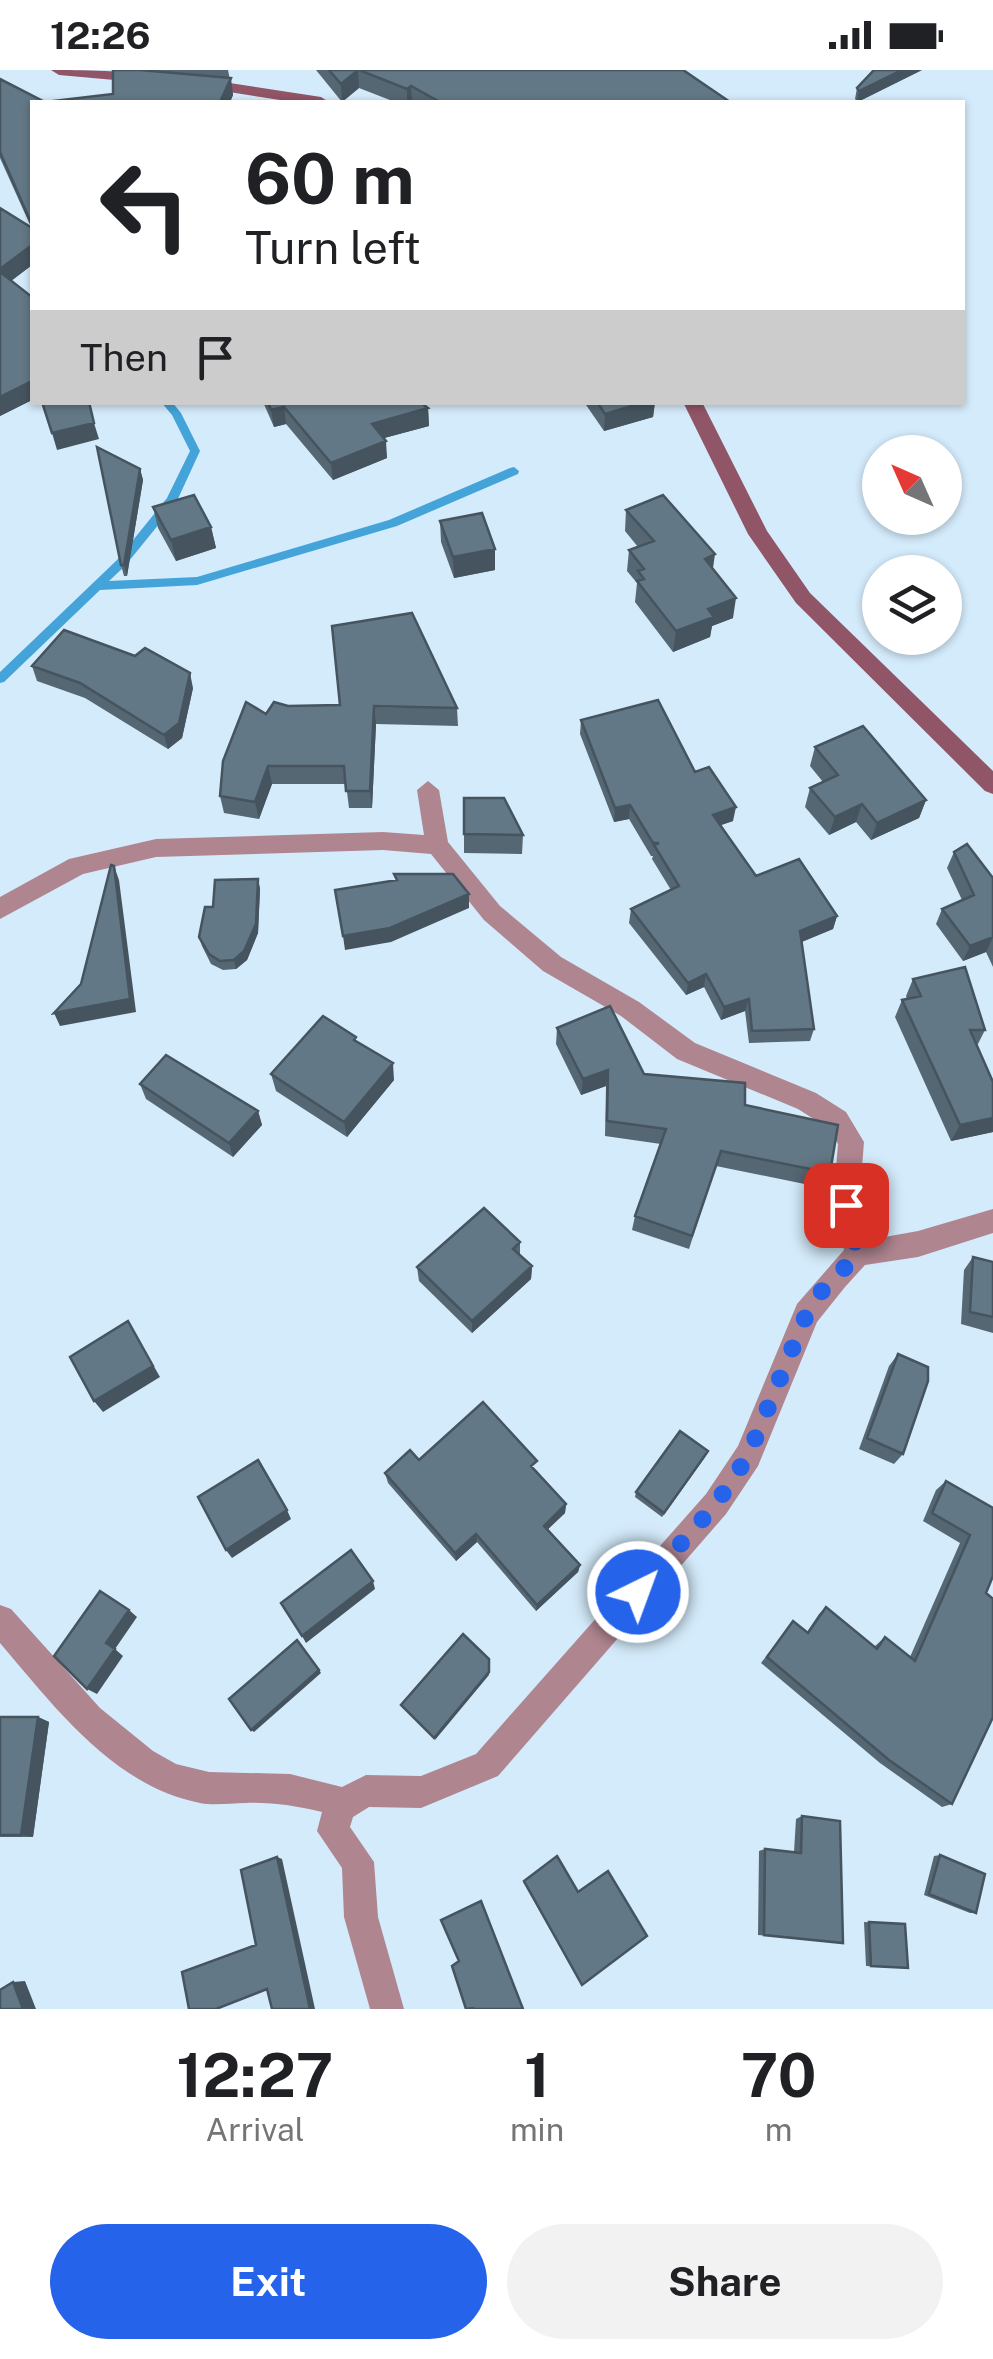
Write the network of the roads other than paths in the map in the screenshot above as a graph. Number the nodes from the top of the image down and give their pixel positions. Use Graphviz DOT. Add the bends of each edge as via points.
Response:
graph roads {
  1 [pos="59,70"];
  2 [pos="310,100"];
  3 [pos="694,405"];
  4 [pos="993,785"];
  5 [pos="428,790"];
  6 [pos="436,845"];
  7 [pos="0,909"];
  8 [pos="993,1221"];
  9 [pos="858,1254"];
  10 [pos="0,1620"];
  11 [pos="339,1807"];
  12 [pos="387,2009"];
  1 -- 2 [label="street"];
  3 -- 4 [label="street" via="779,569"];
  5 -- 6 [label="street"];
  6 -- 7 [label="street" via="156,848 77,866"];
  6 -- 9 [label="street" via="492,913 552,964 686,1051 837,1120 850,1142 846,1205"];
  8 -- 9 [label="street"];
  9 -- 11 [label="street" via="807,1313 748,1456 716,1504 518,1732 487,1765 422,1792 366,1791"];
  10 -- 11 [label="street" via="96,1723 156,1772 199,1788 302,1789"];
  11 -- 12 [label="street" via="333,1831 358,1862 362,1917"];
}
